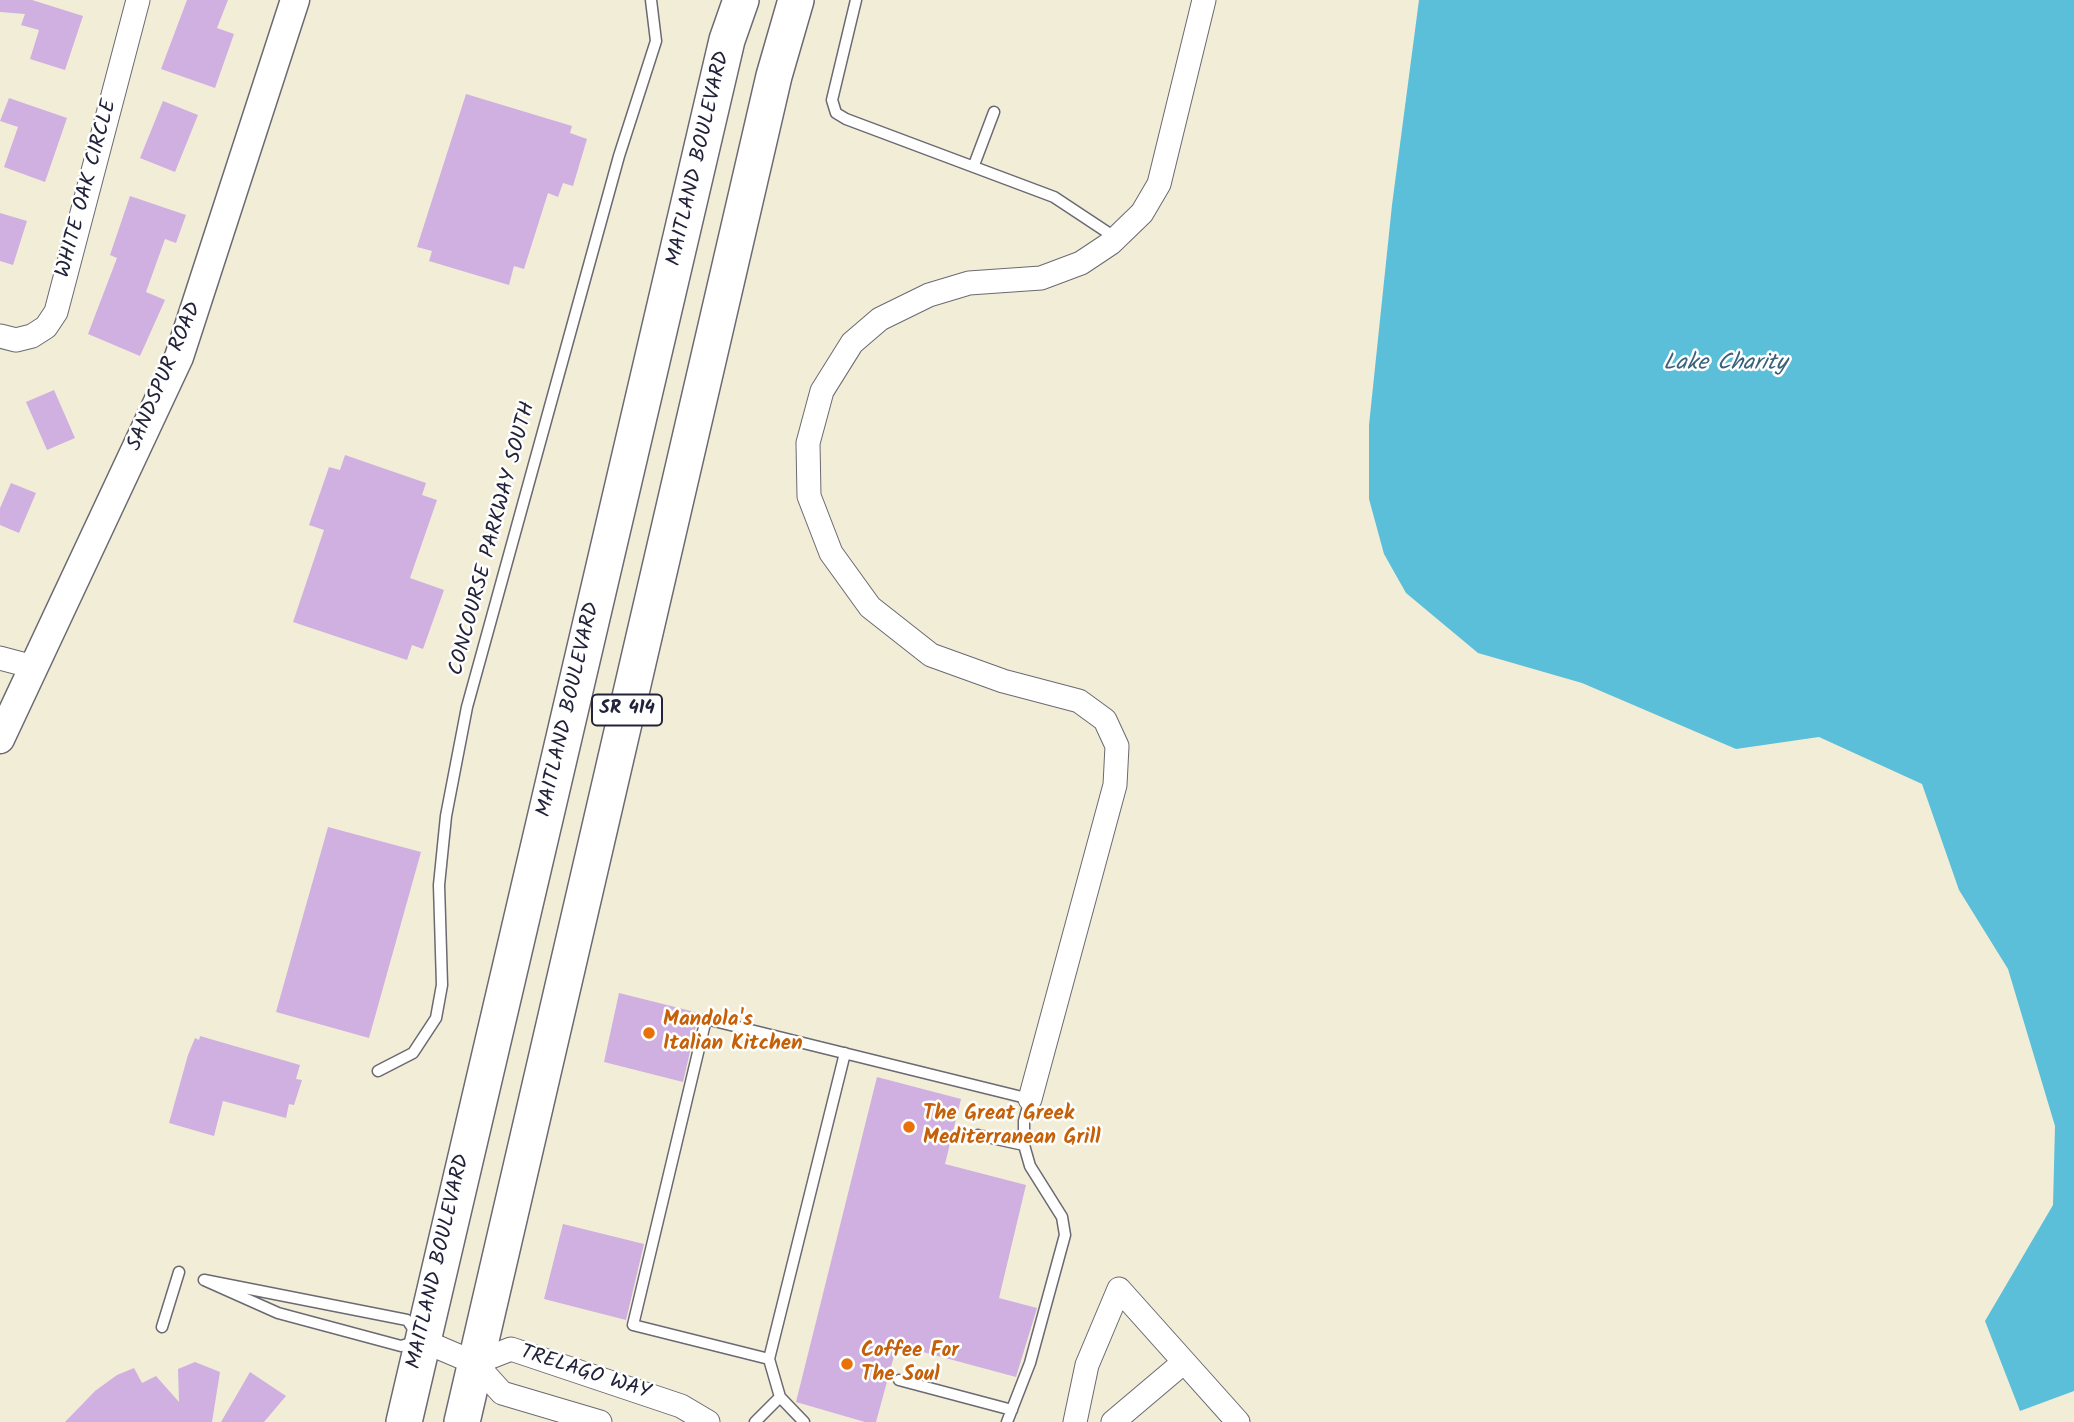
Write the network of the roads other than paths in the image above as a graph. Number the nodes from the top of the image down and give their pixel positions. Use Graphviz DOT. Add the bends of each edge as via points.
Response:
graph roads {
  1 [pos="138,0"];
  2 [pos="295,0"];
  3 [pos="651,0"];
  4 [pos="741,0"];
  5 [pos="796,0"];
  6 [pos="856,0"];
  7 [pos="1204,0"];
  8 [pos="994,113"];
  9 [pos="974,165"];
  10 [pos="1116,238"];
  11 [pos="0,336"];
  12 [pos="0,658"];
  13 [pos="34,667"];
  14 [pos="0,739"];
  15 [pos="845,1053"];
  16 [pos="379,1071"];
  17 [pos="1030,1099"];
  18 [pos="978,1135"];
  19 [pos="1024,1145"];
  20 [pos="179,1272"];
  21 [pos="162,1326"];
  22 [pos="421,1340"];
  23 [pos="769,1359"];
  24 [pos="1184,1362"];
  25 [pos="475,1363"];
  26 [pos="900,1380"];
  27 [pos="780,1397"];
  28 [pos="1012,1410"];
  29 [pos="404,1422"];
  30 [pos="462,1422"];
  31 [pos="600,1422"];
  32 [pos="708,1422"];
  33 [pos="755,1422"];
  34 [pos="804,1422"];
  35 [pos="1007,1422"];
  36 [pos="1075,1422"];
  37 [pos="1113,1422"];
  38 [pos="1238,1422"];
  1 -- 11 [label="street, WHITE OAK CIRCLE" via="56,312 32,337"];
  2 -- 13 [label="street, SANDSPUR ROAD" via="179,357"];
  3 -- 16 [label="lane, CONCOURSE PARKWAY SOUTH" via="656,41 619,156 467,707 444,830 439,885 442,985 436,1018 412,1053"];
  4 -- 22 [label="main road, MAITLAND BOULEVARD / SR 414" via="727,40"];
  5 -- 25 [label="main road, SR 414" via="774,76"];
  6 -- 9 [label="lane" via="832,100 836,113"];
  7 -- 10 [label="street" via="1159,184 1142,213"];
  8 -- 9 [label="lane"];
  9 -- 10 [label="lane" via="1054,197"];
  10 -- 17 [label="street" via="1081,263 1041,278 969,284 929,295 880,319 852,343 822,391 807,443 813,508 831,554 870,607 931,655 1079,701 1105,720 1117,746 1115,785"];
  12 -- 13 [label="street"];
  13 -- 14 [label="street, SANDSPUR ROAD"];
  15 -- 17 [label="lane"];
  15 -- 23 [label="lane"];
  15 -- 23 [label="lane" via="706,1019 633,1325"];
  17 -- 19 [label="lane"];
  18 -- 19 [label="lane"];
  19 -- 28 [label="lane" via="1030,1166 1062,1217 1065,1235 1030,1363"];
  20 -- 21 [label="lane"];
  22 -- 22 [label="lane" via="407,1320 204,1280 278,1313 401,1346"];
  22 -- 25 [label="street"];
  22 -- 29 [label="main road, MAITLAND BOULEVARD"];
  23 -- 27 [label="lane"];
  24 -- 36 [label="street" via="1119,1289 1087,1365"];
  24 -- 37 [label="street"];
  24 -- 38 [label="street"];
  25 -- 30 [label="main road, SR 414"];
  25 -- 31 [label="street, TRELAGO WAY" via="502,1393"];
  25 -- 32 [label="street, TRELAGO WAY" via="511,1349 681,1406"];
  26 -- 28 [label="lane"];
  27 -- 33 [label="lane"];
  27 -- 34 [label="lane"];
  28 -- 35 [label="lane"];
}
